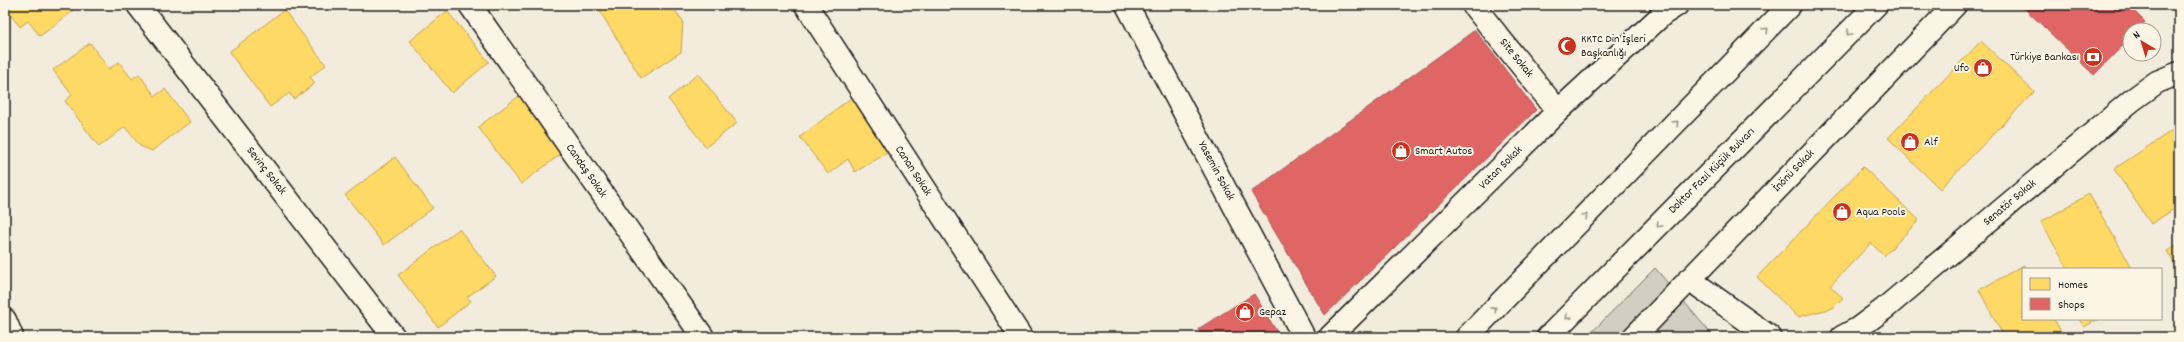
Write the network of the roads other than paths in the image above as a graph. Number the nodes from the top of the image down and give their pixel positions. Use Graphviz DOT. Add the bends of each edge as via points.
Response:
graph roads {
  1 [pos="138,5"];
  2 [pos="470,5"];
  3 [pos="806,5"];
  4 [pos="1127,5"];
  5 [pos="1473,5"];
  6 [pos="1677,5"];
  7 [pos="1790,5"];
  8 [pos="1876,5"];
  9 [pos="1955,5"];
  10 [pos="2179,73"];
  11 [pos="1558,111"];
  12 [pos="1689,279"];
  13 [pos="5,320"];
  14 [pos="12,337"];
  15 [pos="394,337"];
  16 [pos="703,337"];
  17 [pos="1021,337"];
  18 [pos="1304,337"];
  19 [pos="1330,337"];
  20 [pos="1467,337"];
  21 [pos="1548,337"];
  22 [pos="1634,337"];
  23 [pos="1770,337"];
  24 [pos="1842,337"];
  1 -- 15 [label="main road, Sevinç Sokak"];
  2 -- 16 [label="main road, Candaş Sokak"];
  3 -- 17 [label="main road, Canan Sokak"];
  4 -- 18 [label="main road, Yasemin Sokak"];
  5 -- 11 [label="main road, Site Sokak"];
  6 -- 11 [label="main road, Vatan Sokak" via="1662,14"];
  20 -- 7 [label="main road, one-way"];
  8 -- 21 [label="main road, Doktor Fazıl Küçük Bulvarı, one-way"];
  9 -- 12 [label="main road, İnönü Sokak"];
  10 -- 24 [label="main road, Senatör Sokak" via="2157,82 2131,100 1884,309"];
  11 -- 19 [label="main road, Vatan Sokak"];
  12 -- 22 [label="main road, İnönü Sokak"];
  12 -- 23 [label="main road"];
  13 -- 14 [label="main road"];
}
